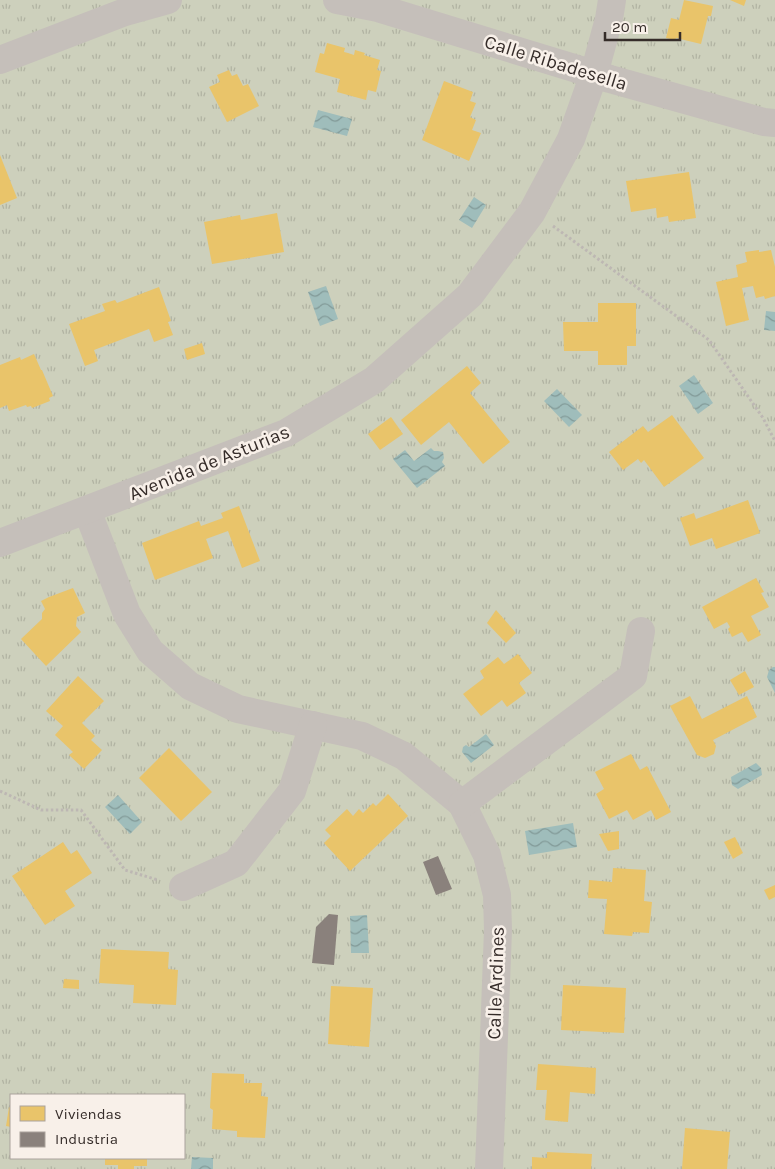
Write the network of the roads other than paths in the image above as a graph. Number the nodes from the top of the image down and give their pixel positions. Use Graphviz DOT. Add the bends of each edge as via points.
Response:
graph roads {
  1 [pos="168,0"];
  2 [pos="337,0"];
  3 [pos="612,0"];
  4 [pos="379,4"];
  5 [pos="0,60"];
  6 [pos="594,74"];
  7 [pos="775,123"];
  8 [pos="87,510"];
  9 [pos="0,543"];
  10 [pos="642,631"];
  11 [pos="313,725"];
  12 [pos="462,804"];
  13 [pos="183,887"];
  14 [pos="489,1169"];
  1 -- 5 [label="street" via="125,12"];
  2 -- 4 [label="street, Calle Ribadesella"];
  3 -- 6 [label="street, Avenida de Asturias"];
  4 -- 6 [label="street, Calle Ribadesella"];
  6 -- 7 [label="street, Calle Ribadesella"];
  6 -- 8 [label="street, Avenida de Asturias" via="571,139 532,212 470,295 374,380 286,433"];
  8 -- 9 [label="street, Avenida de Asturias"];
  8 -- 11 [label="street, Calle Ardines" via="127,614 150,652 190,686 238,709"];
  10 -- 12 [label="street" via="633,676"];
  11 -- 12 [label="street, Calle Ardines" via="362,736 404,756"];
  11 -- 13 [label="street" via="292,791 236,864"];
  12 -- 14 [label="street, Calle Ardines" via="488,855 497,896"];
}
